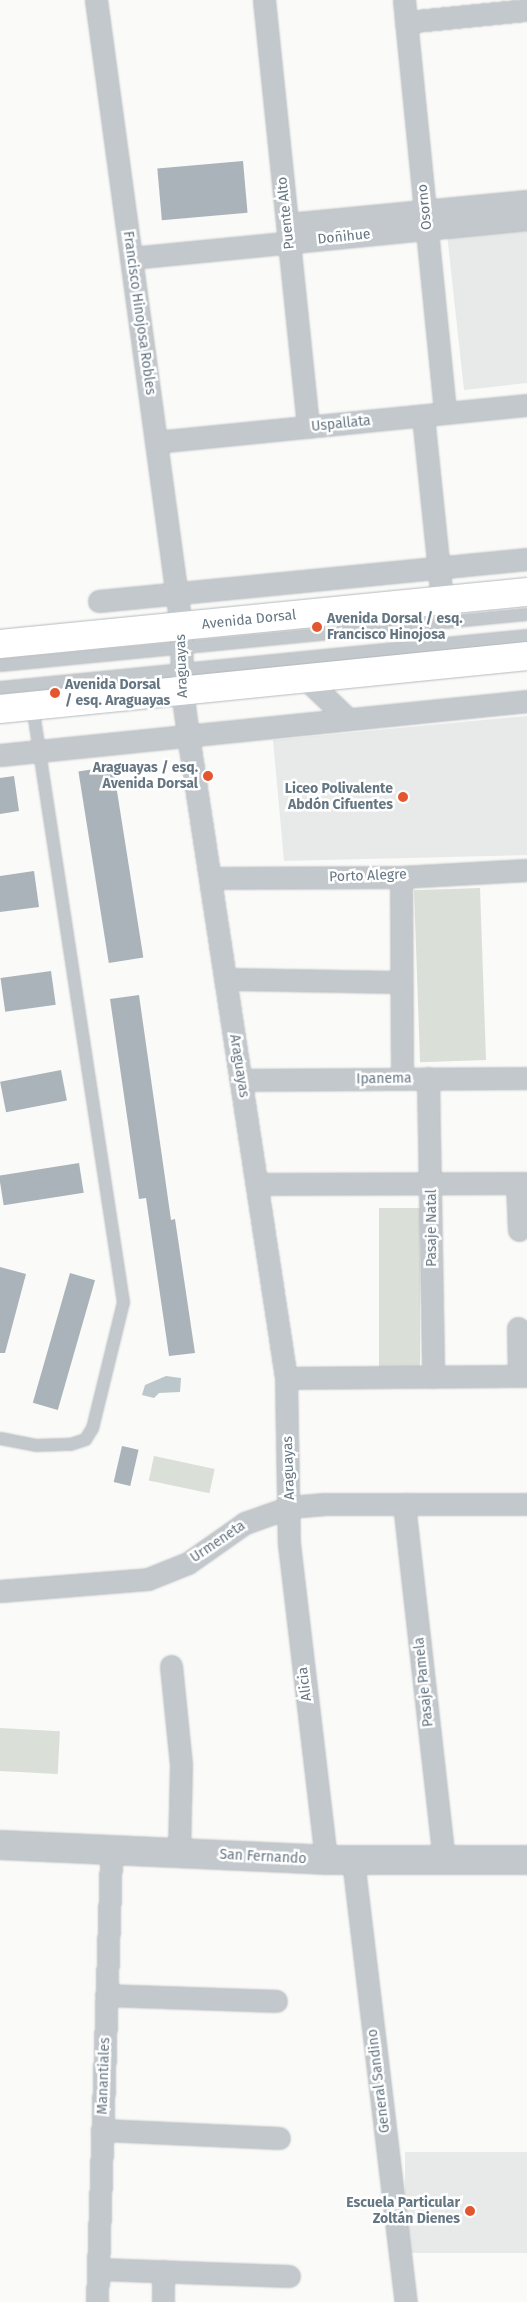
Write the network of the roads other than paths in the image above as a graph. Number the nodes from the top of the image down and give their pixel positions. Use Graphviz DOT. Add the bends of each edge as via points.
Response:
graph roads {
  1 [pos="96,0"];
  2 [pos="264,0"];
  3 [pos="404,0"];
  4 [pos="527,10"];
  5 [pos="406,22"];
  6 [pos="527,201"];
  7 [pos="527,219"];
  8 [pos="426,220"];
  9 [pos="288,233"];
  10 [pos="131,258"];
  11 [pos="527,405"];
  12 [pos="445,413"];
  13 [pos="423,416"];
  14 [pos="308,427"];
  15 [pos="156,442"];
  16 [pos="527,559"];
  17 [pos="438,568"];
  18 [pos="176,592"];
  19 [pos="527,592"];
  20 [pos="442,600"];
  21 [pos="99,602"];
  22 [pos="527,614"];
  23 [pos="527,635"];
  24 [pos="0,644"];
  25 [pos="527,656"];
  26 [pos="182,659"];
  27 [pos="0,665"];
  28 [pos="306,679"];
  29 [pos="0,686"];
  30 [pos="527,701"];
  31 [pos="32,705"];
  32 [pos="0,708"];
  33 [pos="348,719"];
  34 [pos="188,735"];
  35 [pos="39,750"];
  36 [pos="0,755"];
  37 [pos="527,870"];
  38 [pos="401,877"];
  39 [pos="210,878"];
  40 [pos="225,979"];
  41 [pos="401,982"];
  42 [pos="428,1078"];
  43 [pos="527,1078"];
  44 [pos="402,1079"];
  45 [pos="242,1080"];
  46 [pos="432,1183"];
  47 [pos="522,1183"];
  48 [pos="257,1184"];
  49 [pos="519,1230"];
  50 [pos="518,1328"];
  51 [pos="523,1376"];
  52 [pos="433,1377"];
  53 [pos="286,1378"];
  54 [pos="0,1438"];
  55 [pos="404,1504"];
  56 [pos="527,1504"];
  57 [pos="290,1507"];
  58 [pos="0,1591"];
  59 [pos="172,1666"];
  60 [pos="0,1845"];
  61 [pos="111,1850"];
  62 [pos="179,1853"];
  63 [pos="326,1860"];
  64 [pos="353,1860"];
  65 [pos="444,1860"];
  66 [pos="527,1860"];
  67 [pos="106,1995"];
  68 [pos="276,2001"];
  69 [pos="102,2130"];
  70 [pos="279,2138"];
  71 [pos="98,2268"];
  72 [pos="164,2271"];
  73 [pos="289,2276"];
  74 [pos="97,2302"];
  75 [pos="163,2302"];
  76 [pos="406,2302"];
  1 -- 10 [label="street, Francisco Hinojosa Robles"];
  2 -- 9 [label="street, Puente Alto"];
  3 -- 5 [label="street, Osorno"];
  4 -- 5 [label="street"];
  5 -- 8 [label="street, Osorno"];
  6 -- 8 [label="street, Doñihue"];
  7 -- 8 [label="street, Doñihue"];
  8 -- 9 [label="street, Doñihue"];
  8 -- 12 [label="street, Osorno"];
  9 -- 10 [label="street, Doñihue"];
  9 -- 14 [label="street, Puente Alto"];
  10 -- 15 [label="street, Francisco Hinojosa Robles"];
  11 -- 12 [label="street, Uspallata"];
  12 -- 13 [label="street, Uspallata"];
  13 -- 14 [label="street, Uspallata"];
  13 -- 17 [label="street"];
  14 -- 15 [label="street, Uspallata"];
  15 -- 18 [label="street, Francisco Hinojosa Robles"];
  16 -- 17 [label="street"];
  17 -- 18 [label="street"];
  17 -- 20 [label="street"];
  18 -- 21 [label="street"];
  18 -- 26 [label="street, Francisco Hinojosa Robles"];
  19 -- 20 [label="main road, Avenida Dorsal"];
  20 -- 26 [label="main road, Avenida Dorsal"];
  22 -- 26 [label="lane"];
  23 -- 26 [label="lane"];
  24 -- 26 [label="main road, Avenida Dorsal"];
  25 -- 28 [label="main road, Avenida Dorsal"];
  26 -- 27 [label="lane"];
  26 -- 28 [label="main road, Avenida Dorsal"];
  26 -- 29 [label="lane"];
  26 -- 31 [label="main road, Avenida Dorsal"];
  26 -- 34 [label="street, Araguayas"];
  28 -- 33 [label="street"];
  30 -- 33 [label="street"];
  31 -- 32 [label="main road, Avenida Dorsal"];
  31 -- 35 [label="lane"];
  33 -- 34 [label="street"];
  34 -- 35 [label="street"];
  34 -- 39 [label="street, Araguayas"];
  35 -- 36 [label="street"];
  35 -- 54 [label="lane" via="123,1302 92,1428 85,1440 35,1445"];
  37 -- 38 [label="street, Porto Alegre"];
  38 -- 39 [label="street, Porto Alegre"];
  38 -- 41 [label="street"];
  39 -- 40 [label="street, Araguayas"];
  40 -- 41 [label="street"];
  40 -- 45 [label="street, Araguayas"];
  41 -- 44 [label="street"];
  42 -- 43 [label="street, Ipanema"];
  42 -- 44 [label="street, Ipanema"];
  42 -- 46 [label="street, Pasaje Natal"];
  44 -- 45 [label="street, Ipanema"];
  45 -- 48 [label="street, Araguayas"];
  46 -- 47 [label="street"];
  46 -- 48 [label="street"];
  46 -- 52 [label="street, Pasaje Natal"];
  47 -- 49 [label="street"];
  48 -- 53 [label="street, Araguayas"];
  50 -- 51 [label="street"];
  51 -- 52 [label="street"];
  52 -- 53 [label="street"];
  53 -- 57 [label="street, Araguayas"];
  55 -- 56 [label="street, Urmeneta"];
  55 -- 57 [label="street, Urmeneta"];
  55 -- 65 [label="street, Pasaje Pamela"];
  57 -- 58 [label="street, Urmeneta" via="245,1523 188,1563 148,1579"];
  57 -- 63 [label="street, Alicia" via="289,1544"];
  59 -- 62 [label="street" via="181,1765"];
  60 -- 61 [label="street, San Fernando"];
  61 -- 62 [label="street, San Fernando"];
  61 -- 67 [label="street, Manantiales"];
  62 -- 63 [label="street, San Fernando"];
  63 -- 64 [label="street, San Fernando"];
  64 -- 65 [label="street, San Fernando"];
  64 -- 76 [label="street, General Sandino"];
  65 -- 66 [label="street, San Fernando"];
  67 -- 68 [label="street"];
  67 -- 69 [label="street, Manantiales"];
  69 -- 70 [label="street"];
  69 -- 71 [label="street, Manantiales"];
  71 -- 72 [label="street"];
  71 -- 74 [label="street, Manantiales"];
  72 -- 73 [label="street"];
  72 -- 75 [label="street"];
}
